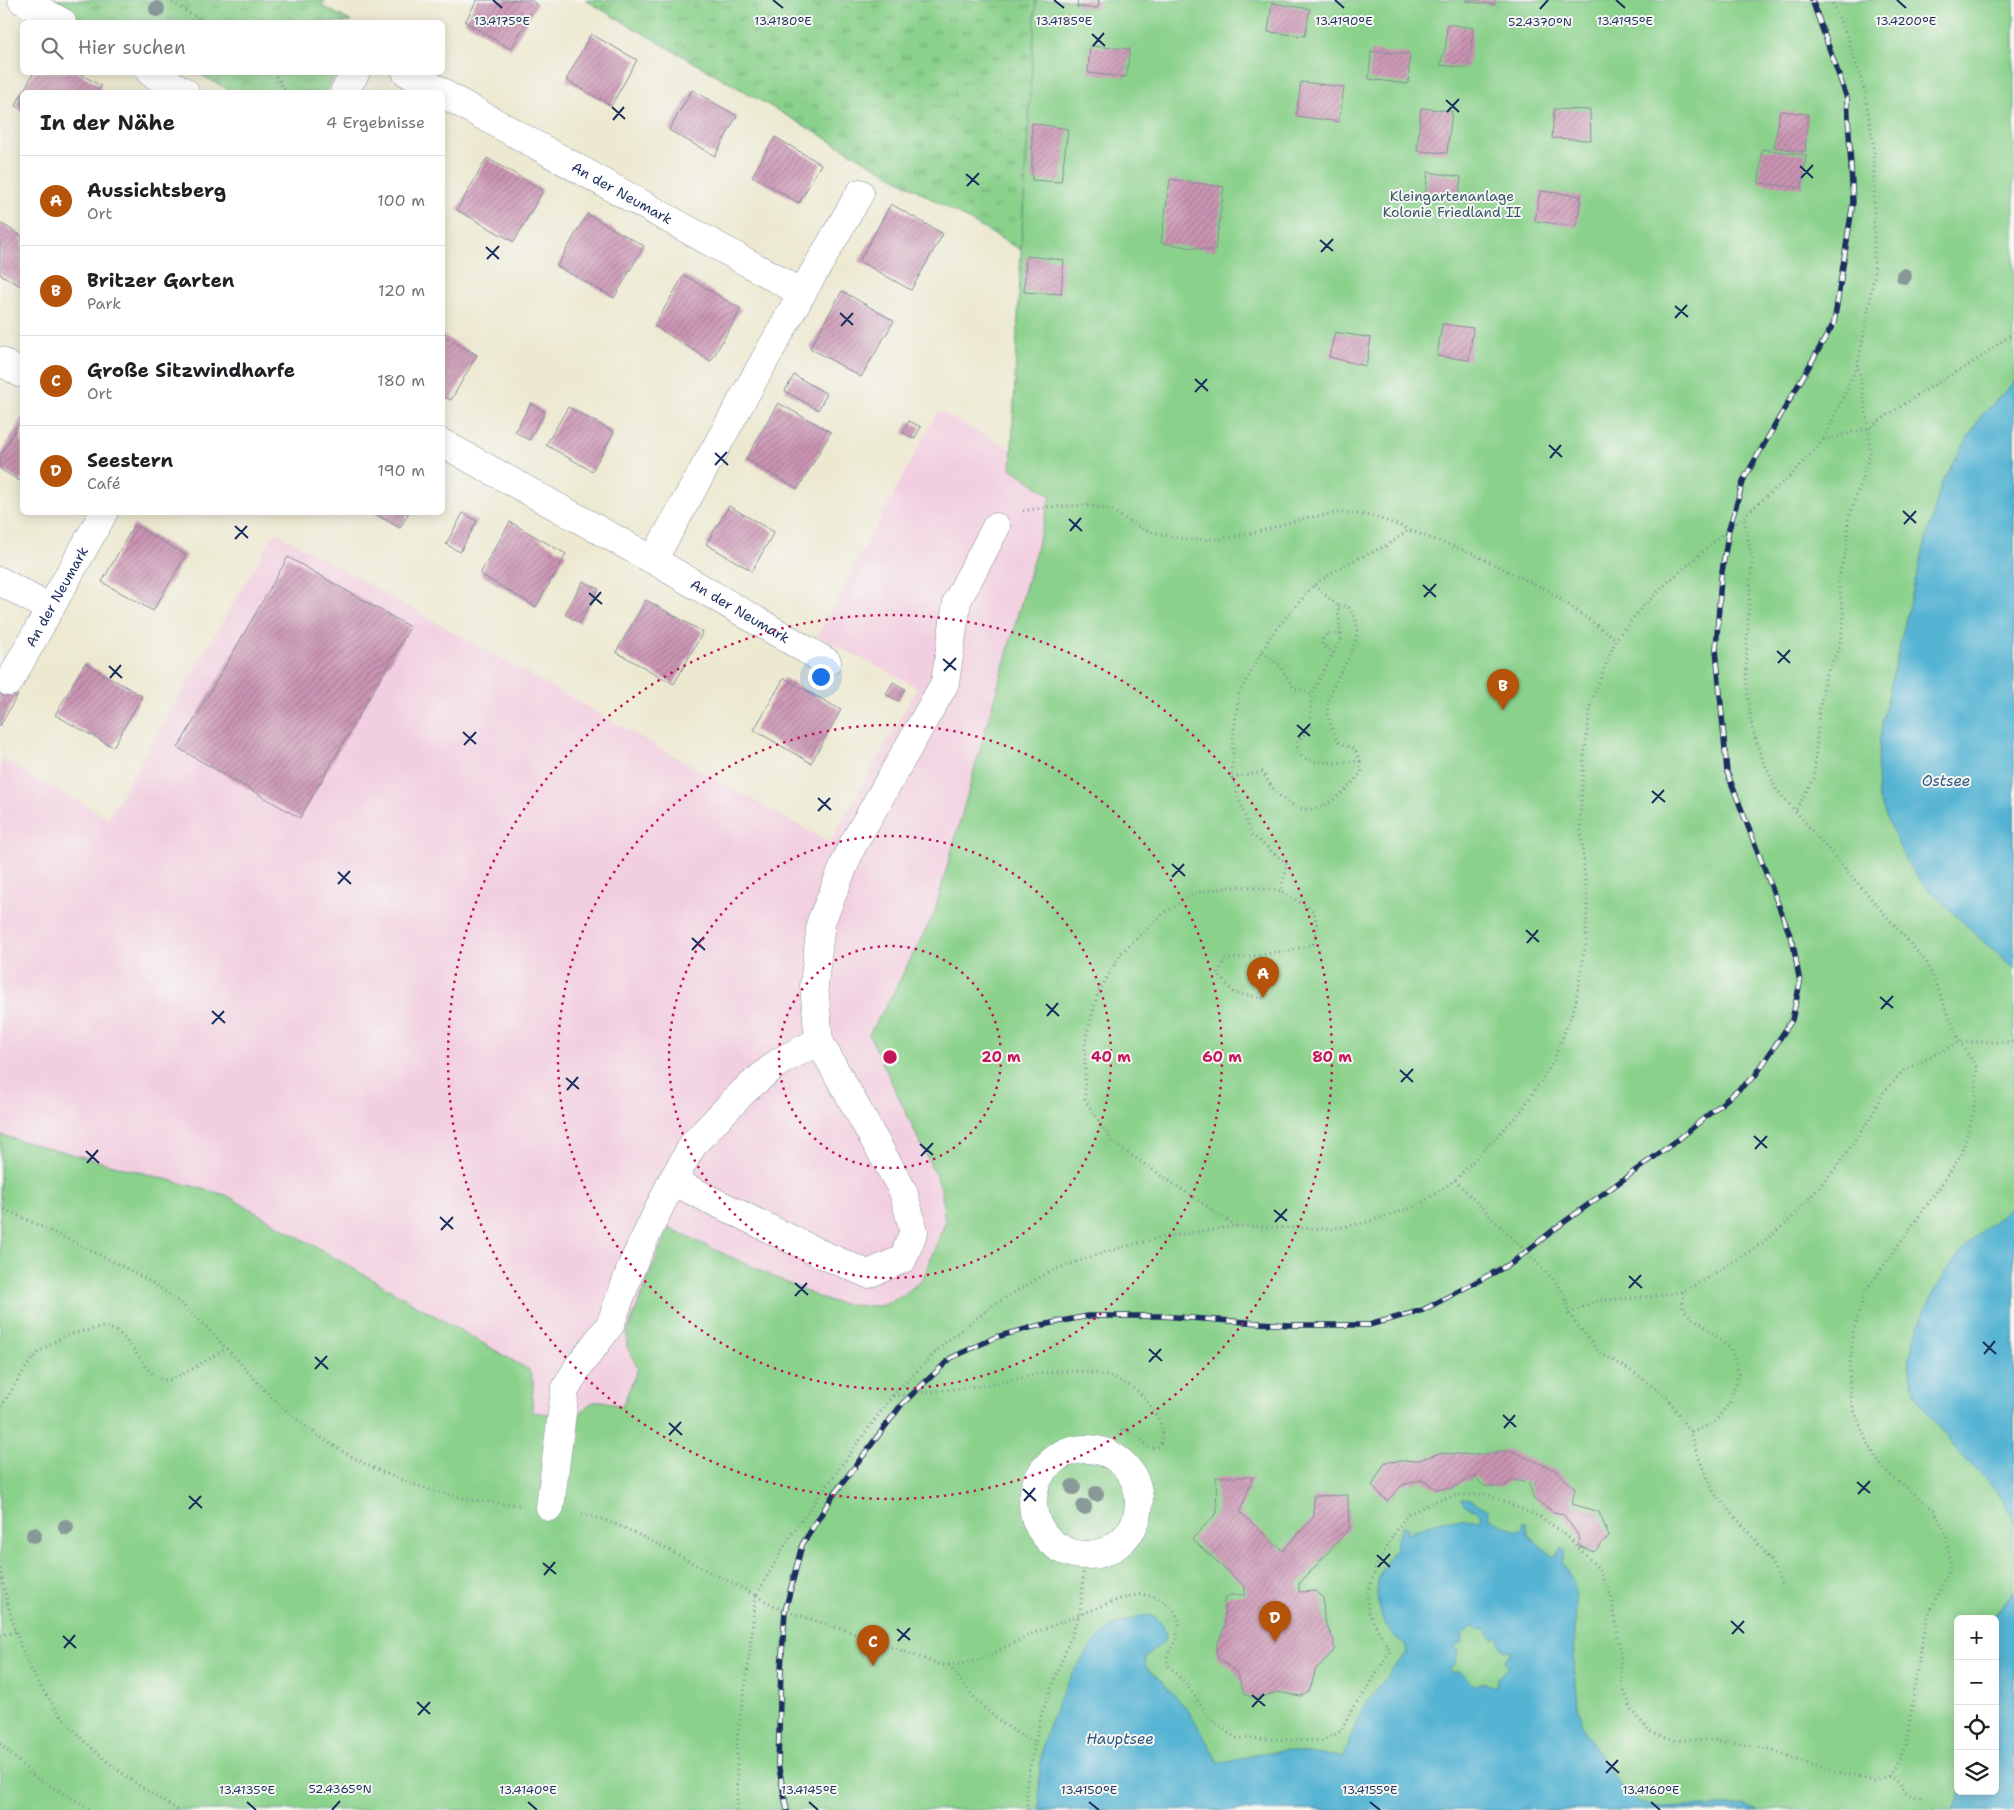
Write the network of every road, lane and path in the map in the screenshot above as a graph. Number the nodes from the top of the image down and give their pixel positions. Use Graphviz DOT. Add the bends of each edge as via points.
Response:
graph roads {
  1 [pos="22,0"];
  2 [pos="168,0"];
  3 [pos="1832,1"];
  4 [pos="58,20"];
  5 [pos="200,20"];
  6 [pos="155,75"];
  7 [pos="275,75"];
  8 [pos="354,75"];
  9 [pos="411,75"];
  10 [pos="182,90"];
  11 [pos="285,90"];
  12 [pos="345,90"];
  13 [pos="437,90"];
  14 [pos="445,95"];
  15 [pos="860,193"];
  16 [pos="802,293"];
  17 [pos="2014,332"];
  18 [pos="0,361"];
  19 [pos="1858,364"];
  20 [pos="20,373"];
  21 [pos="1869,428"];
  22 [pos="1824,440"];
  23 [pos="445,445"];
  24 [pos="1048,507"];
  25 [pos="102,515"];
  26 [pos="1744,517"];
  27 [pos="996,527"];
  28 [pos="1409,530"];
  29 [pos="653,560"];
  30 [pos="0,580"];
  31 [pos="1314,585"];
  32 [pos="1338,606"];
  33 [pos="50,609"];
  34 [pos="1341,634"];
  35 [pos="1616,639"];
  36 [pos="1263,652"];
  37 [pos="1334,653"];
  38 [pos="827,662"];
  39 [pos="9,682"];
  40 [pos="1312,695"];
  41 [pos="1360,761"];
  42 [pos="1232,778"];
  43 [pos="1796,809"];
  44 [pos="1281,891"];
  45 [pos="1263,998"];
  46 [pos="819,1041"];
  47 [pos="1960,1042"];
  48 [pos="2014,1042"];
  49 [pos="1455,1180"];
  50 [pos="672,1181"];
  51 [pos="0,1207"];
  52 [pos="1236,1226"];
  53 [pos="1683,1291"];
  54 [pos="1569,1314"];
  55 [pos="226,1348"];
  56 [pos="892,1396"];
  57 [pos="0,1406"];
  58 [pos="1690,1432"];
  59 [pos="1110,1454"];
  60 [pos="550,1507"];
  61 [pos="1085,1556"];
  62 [pos="0,1569"];
  63 [pos="1782,1585"];
  64 [pos="756,1596"];
  65 [pos="1080,1613"];
  66 [pos="16,1631"];
  67 [pos="0,1636"];
  68 [pos="949,1664"];
  69 [pos="1035,1743"];
  70 [pos="0,1744"];
  71 [pos="1888,1775"];
  72 [pos="1923,1797"];
  73 [pos="91,1810"];
  74 [pos="178,1810"];
  75 [pos="737,1810"];
  76 [pos="1028,1810"];
  1 -- 4 [label="lane"];
  2 -- 5 [label="path"];
  3 -- 19 [label="path" via="1865,92 1874,148 1874,277"];
  6 -- 10 [label="lane"];
  7 -- 11 [label="path"];
  8 -- 12 [label="lane"];
  9 -- 13 [label="lane, An der Neumark"];
  14 -- 16 [label="lane, An der Neumark"];
  15 -- 16 [label="lane"];
  16 -- 29 [label="lane"];
  17 -- 21 [label="path" via="1977,360"];
  18 -- 20 [label="lane"];
  19 -- 21 [label="path"];
  19 -- 22 [label="path"];
  21 -- 22 [label="path"];
  21 -- 43 [label="path" via="1870,455 1848,520 1847,546 1838,580 1844,619 1839,648 1826,674 1819,712 1814,778"];
  22 -- 26 [label="path"];
  23 -- 29 [label="lane, An der Neumark"];
  24 -- 28 [label="path" via="1086,505 1111,510 1144,530 1188,540 1254,533 1305,518 1343,512 1373,516"];
  25 -- 33 [label="lane, An der Neumark"];
  26 -- 35 [label="path" via="1668,582"];
  26 -- 43 [label="path" via="1752,559 1746,679 1752,728 1776,789"];
  27 -- 46 [label="lane" via="957,601 945,682 852,846 821,922 814,985"];
  28 -- 31 [label="path"];
  28 -- 35 [label="path" via="1469,552 1549,591"];
  29 -- 38 [label="lane, An der Neumark"];
  30 -- 33 [label="lane"];
  31 -- 32 [label="path"];
  31 -- 36 [label="path" via="1271,635"];
  32 -- 34 [label="path"];
  32 -- 41 [label="path" via="1347,606 1354,613 1357,641 1328,699 1328,716 1339,742 1355,751"];
  33 -- 39 [label="lane, An der Neumark"];
  34 -- 37 [label="path"];
  34 -- 37 [label="path" via="1327,633 1322,640 1322,644"];
  35 -- 49 [label="path" via="1592,702 1584,757 1580,822 1587,900 1586,942 1575,1005 1553,1062 1522,1110"];
  36 -- 40 [label="path" via="1279,665 1293,687"];
  36 -- 42 [label="path" via="1239,694"];
  37 -- 40 [label="path"];
  40 -- 41 [label="path" via="1311,727 1298,742 1302,757 1310,761"];
  41 -- 42 [label="path" via="1362,772 1341,796 1325,806 1306,810 1292,805 1278,794 1262,772"];
  42 -- 44 [label="path" via="1251,834 1287,864"];
  43 -- 47 [label="path" via="1927,963"];
  44 -- 45 [label="path" via="1314,911 1317,927 1313,944 1224,960 1218,974 1234,993"];
  44 -- 52 [label="path" via="1241,886 1198,892 1164,913 1122,953 1098,993 1085,1041 1085,1100 1113,1143"];
  46 -- 50 [label="lane" via="779,1062 744,1091 694,1142"];
  46 -- 50 [label="lane" via="903,1191 914,1231 903,1259 868,1274"];
  47 -- 48 [label="path"];
  47 -- 53 [label="path" via="1903,1071 1883,1093 1871,1118 1836,1168 1791,1219 1761,1244"];
  47 -- 71 [label="path" via="1977,1068 1974,1111 1961,1155 1865,1292 1853,1334 1849,1374 1852,1404 1868,1443 1884,1470 1934,1510 1946,1534 1950,1568 1928,1616 1907,1743"];
  49 -- 52 [label="path" via="1417,1206 1364,1223 1331,1229"];
  49 -- 54 [label="path, bridge" via="1556,1282 1564,1294"];
  50 -- 60 [label="lane" via="633,1263 610,1325 565,1390"];
  51 -- 55 [label="path" via="134,1273 171,1296"];
  52 -- 56 [label="path" via="1158,1238 1104,1252 1049,1272 992,1305 944,1344"];
  53 -- 54 [label="path" via="1595,1301"];
  53 -- 58 [label="path" via="1683,1308 1732,1351 1739,1374 1730,1402 1713,1424"];
  54 -- 58 [label="path" via="1598,1351 1667,1398"];
  55 -- 57 [label="path" via="166,1380 154,1375 117,1332 104,1327 78,1332 36,1354"];
  55 -- 60 [label="path" via="277,1402 319,1438 376,1471 442,1494 496,1504"];
  56 -- 59 [label="path" via="1076,1370 1106,1377 1126,1383 1147,1399 1160,1420 1164,1436 1160,1447 1150,1448 1132,1432 1122,1428"];
  56 -- 64 [label="path" via="791,1534"];
  58 -- 63 [label="path" via="1714,1493 1770,1560"];
  59 -- 61 [label="lane" via="1124,1464 1135,1479 1140,1496 1139,1514 1131,1531 1119,1544 1103,1553"];
  59 -- 61 [label="lane" via="1092,1448 1061,1454 1048,1464 1034,1492 1034,1511 1039,1528 1051,1543 1067,1552"];
  60 -- 64 [label="path" via="608,1522 651,1540"];
  61 -- 65 [label="path"];
  62 -- 66 [label="path"];
  64 -- 68 [label="path" via="812,1621 941,1665"];
  64 -- 75 [label="path" via="737,1738"];
  65 -- 68 [label="path" via="982,1659"];
  65 -- 69 [label="path" via="1041,1715"];
  65 -- 71 [label="path" via="1140,1594 1156,1597 1174,1609 1180,1623 1176,1640 1167,1655 1168,1665 1210,1718 1235,1738 1322,1741 1341,1731 1390,1651 1368,1612 1367,1596 1376,1566 1397,1529 1408,1514 1441,1499 1486,1494 1540,1517 1568,1538 1598,1568 1611,1595 1622,1686 1631,1708 1649,1732 1675,1740 1713,1740 1771,1749 1804,1763 1874,1781"];
  66 -- 67 [label="path"];
  66 -- 74 [label="path" via="41,1685 76,1733 107,1762"];
  68 -- 69 [label="path" via="978,1703 1013,1732"];
  69 -- 76 [label="path" via="1026,1787"];
  70 -- 73 [label="path" via="35,1778"];
  71 -- 72 [label="path" via="1909,1796"];
}
